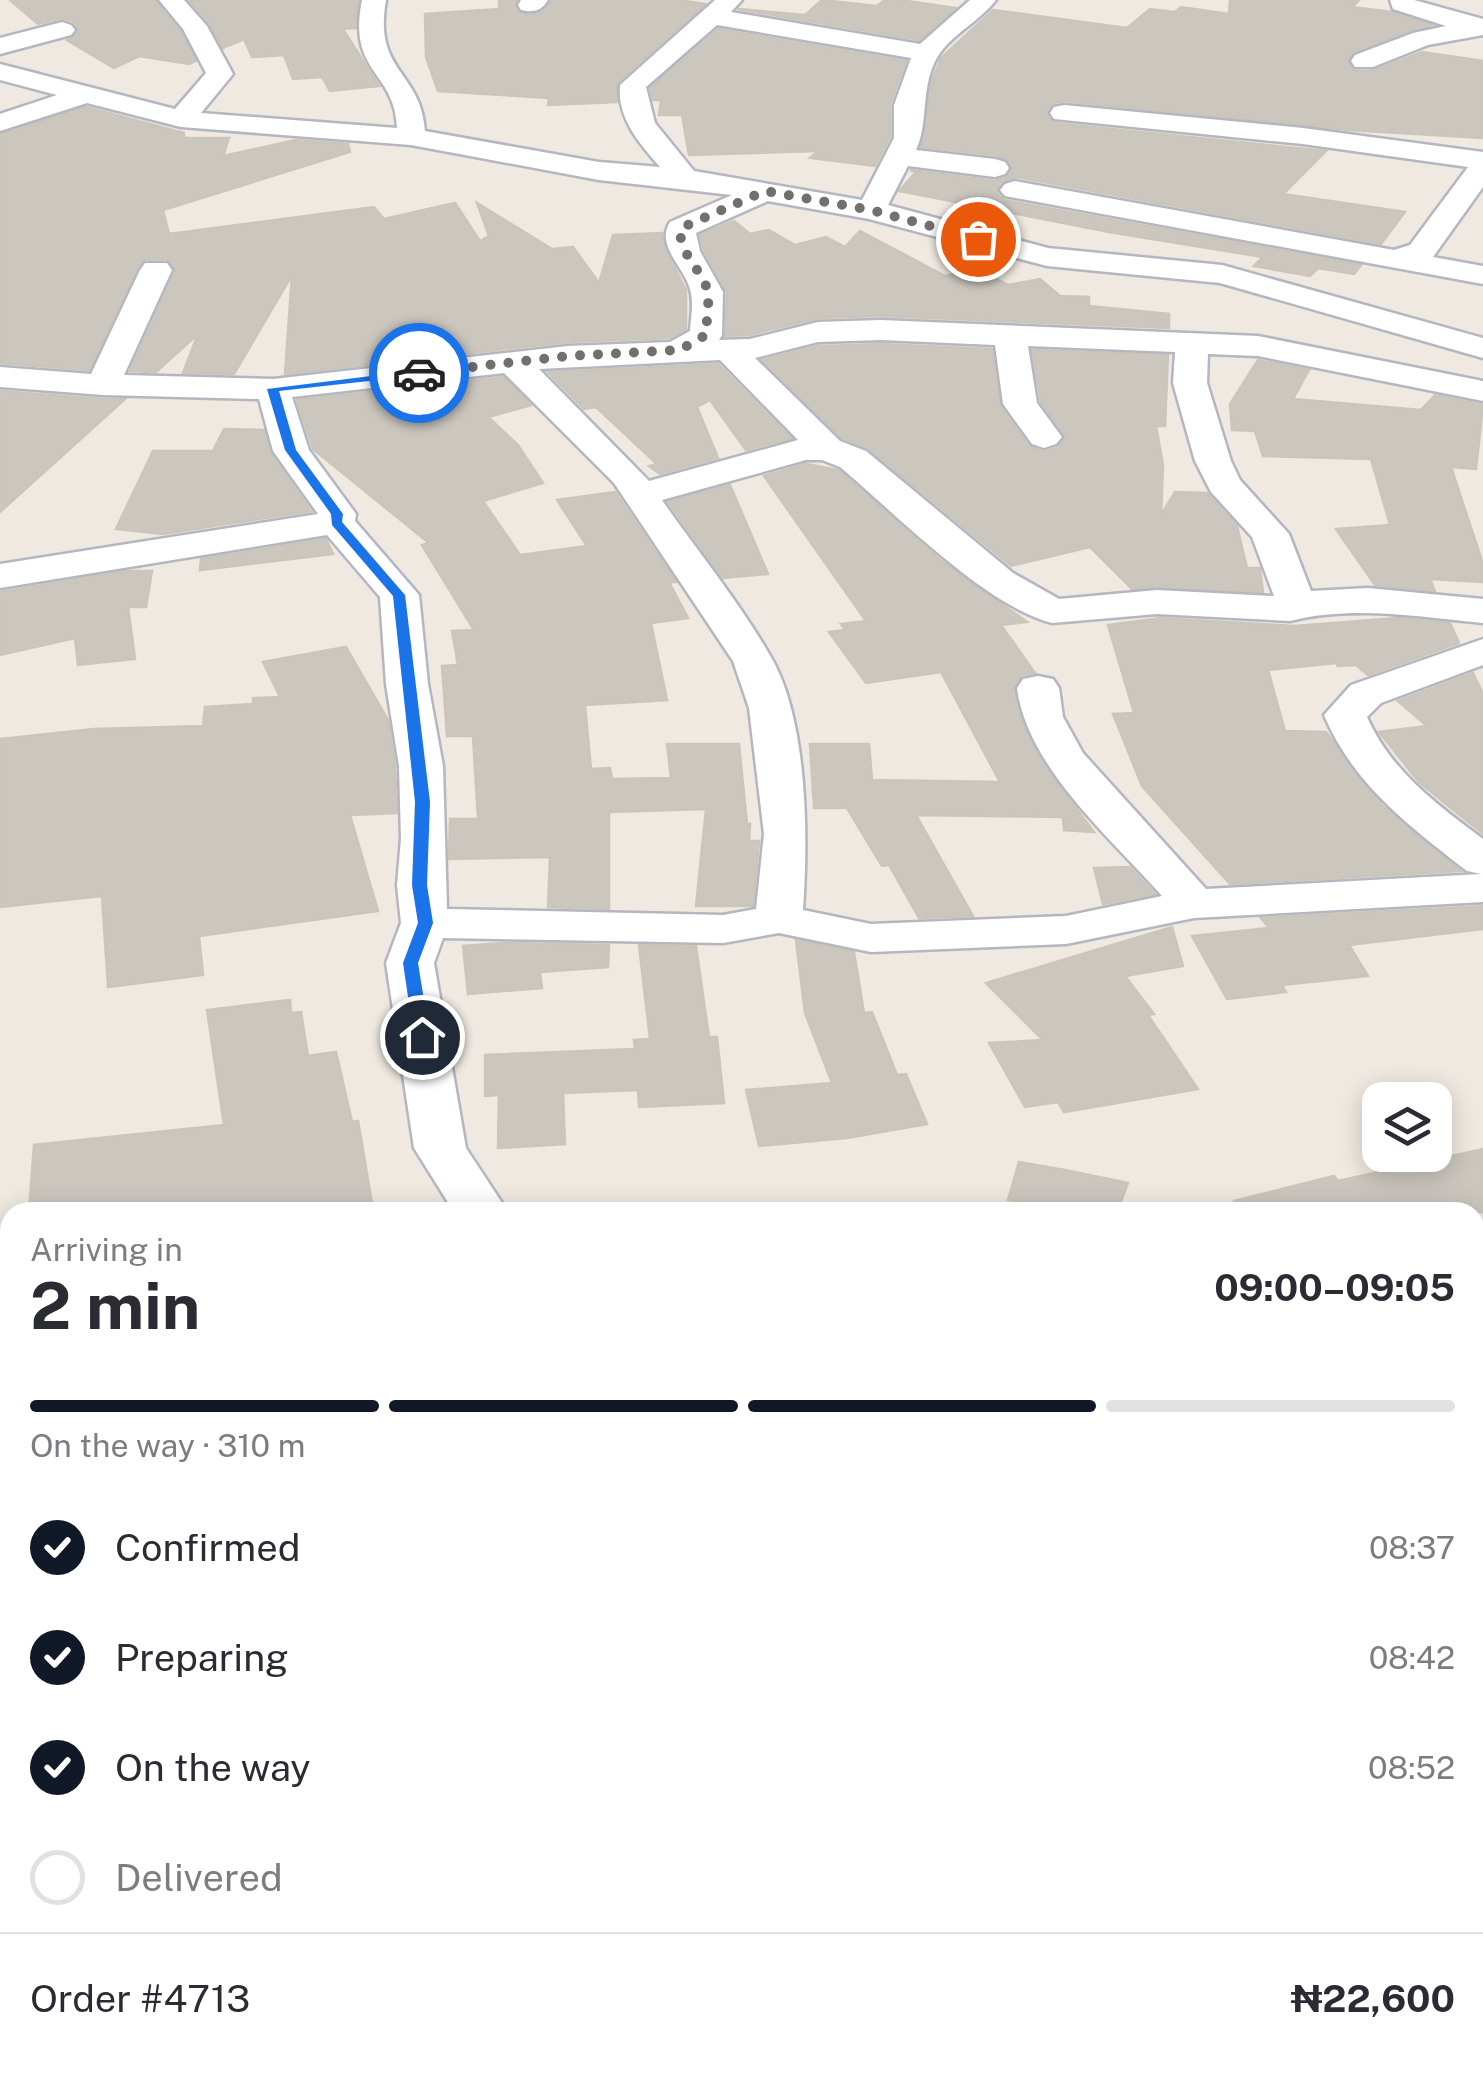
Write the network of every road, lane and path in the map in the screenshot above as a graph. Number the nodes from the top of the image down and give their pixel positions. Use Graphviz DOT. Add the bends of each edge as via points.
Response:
graph roads {
  1 [pos="171,0"];
  2 [pos="374,0"];
  3 [pos="984,0"];
  4 [pos="1402,0"];
  5 [pos="720,8"];
  6 [pos="1477,26"];
  7 [pos="62,30"];
  8 [pos="0,46"];
  9 [pos="926,53"];
  10 [pos="1364,61"];
  11 [pos="0,72"];
  12 [pos="86,94"];
  13 [pos="1064,113"];
  14 [pos="181,118"];
  15 [pos="0,123"];
  16 [pos="411,136"];
  17 [pos="899,156"];
  18 [pos="1483,164"];
  19 [pos="685,178"];
  20 [pos="765,191"];
  21 [pos="871,224"];
  22 [pos="1413,258"];
  23 [pos="1083,261"];
  24 [pos="156,270"];
  25 [pos="1483,275"];
  26 [pos="1018,278"];
  27 [pos="1351,312"];
  28 [pos="1010,336"];
  29 [pos="1192,345"];
  30 [pos="1483,348"];
  31 [pos="680,350"];
  32 [pos="730,350"];
  33 [pos="1340,360"];
  34 [pos="512,362"];
  35 [pos="0,377"];
  36 [pos="103,385"];
  37 [pos="273,389"];
  38 [pos="1483,391"];
  39 [pos="1044,437"];
  40 [pos="827,448"];
  41 [pos="639,495"];
  42 [pos="336,522"];
  43 [pos="0,576"];
  44 [pos="1296,604"];
  45 [pos="1483,611"];
  46 [pos="1483,651"];
  47 [pos="1038,688"];
  48 [pos="1483,861"];
  49 [pos="1483,888"];
  50 [pos="1194,904"];
  51 [pos="779,919"];
  52 [pos="425,923"];
  53 [pos="475,1202"];
  1 -- 14 [label="street" via="220,74"];
  2 -- 16 [label="street" via="366,28 371,53 401,90 412,114"];
  3 -- 9 [label="street"];
  4 -- 6 [label="street"];
  5 -- 9 [label="street"];
  5 -- 19 [label="street" via="633,85 631,94 646,128"];
  6 -- 10 [label="street"];
  7 -- 8 [label="street"];
  9 -- 17 [label="street"];
  11 -- 12 [label="street"];
  12 -- 14 [label="street"];
  12 -- 15 [label="street"];
  13 -- 18 [label="street" via="1303,136"];
  14 -- 16 [label="street"];
  16 -- 19 [label="street" via="598,171"];
  17 -- 21 [label="street"];
  17 -- 22 [label="street"];
  18 -- 22 [label="street"];
  19 -- 20 [label="street"];
  20 -- 21 [label="street"];
  20 -- 31 [label="street" via="681,228 679,239 707,300 706,335"];
  21 -- 23 [label="street" via="908,222"];
  22 -- 25 [label="street"];
  23 -- 26 [label="street"];
  23 -- 27 [label="street" via="1222,274"];
  24 -- 36 [label="street"];
  27 -- 30 [label="street"];
  27 -- 33 [label="street" via="1354,343"];
  28 -- 29 [label="street"];
  28 -- 32 [label="street" via="818,332"];
  28 -- 39 [label="street" via="1020,404"];
  29 -- 33 [label="street" via="1258,346"];
  29 -- 44 [label="street" via="1190,382 1213,461 1224,484 1270,534"];
  31 -- 32 [label="street"];
  31 -- 34 [label="street"];
  32 -- 40 [label="street"];
  33 -- 38 [label="street"];
  34 -- 37 [label="street"];
  34 -- 41 [label="street"];
  35 -- 36 [label="street"];
  36 -- 37 [label="street"];
  37 -- 42 [label="street" via="290,450 337,514"];
  40 -- 41 [label="street"];
  40 -- 44 [label="street" via="853,459 999,581 1052,611 1126,602 1274,611"];
  41 -- 51 [label="street" via="753,661 770,708 786,834"];
  42 -- 43 [label="street"];
  42 -- 52 [label="street" via="399,595 420,766"];
  44 -- 45 [label="street" via="1368,600"];
  46 -- 48 [label="street" via="1366,694 1345,715 1400,798"];
  47 -- 50 [label="street" via="1042,717 1064,758"];
  49 -- 50 [label="street"];
  50 -- 51 [label="street" via="1066,930 871,938"];
  51 -- 52 [label="street" via="723,928"];
  52 -- 53 [label="street" via="410,963 440,1148"];
}
